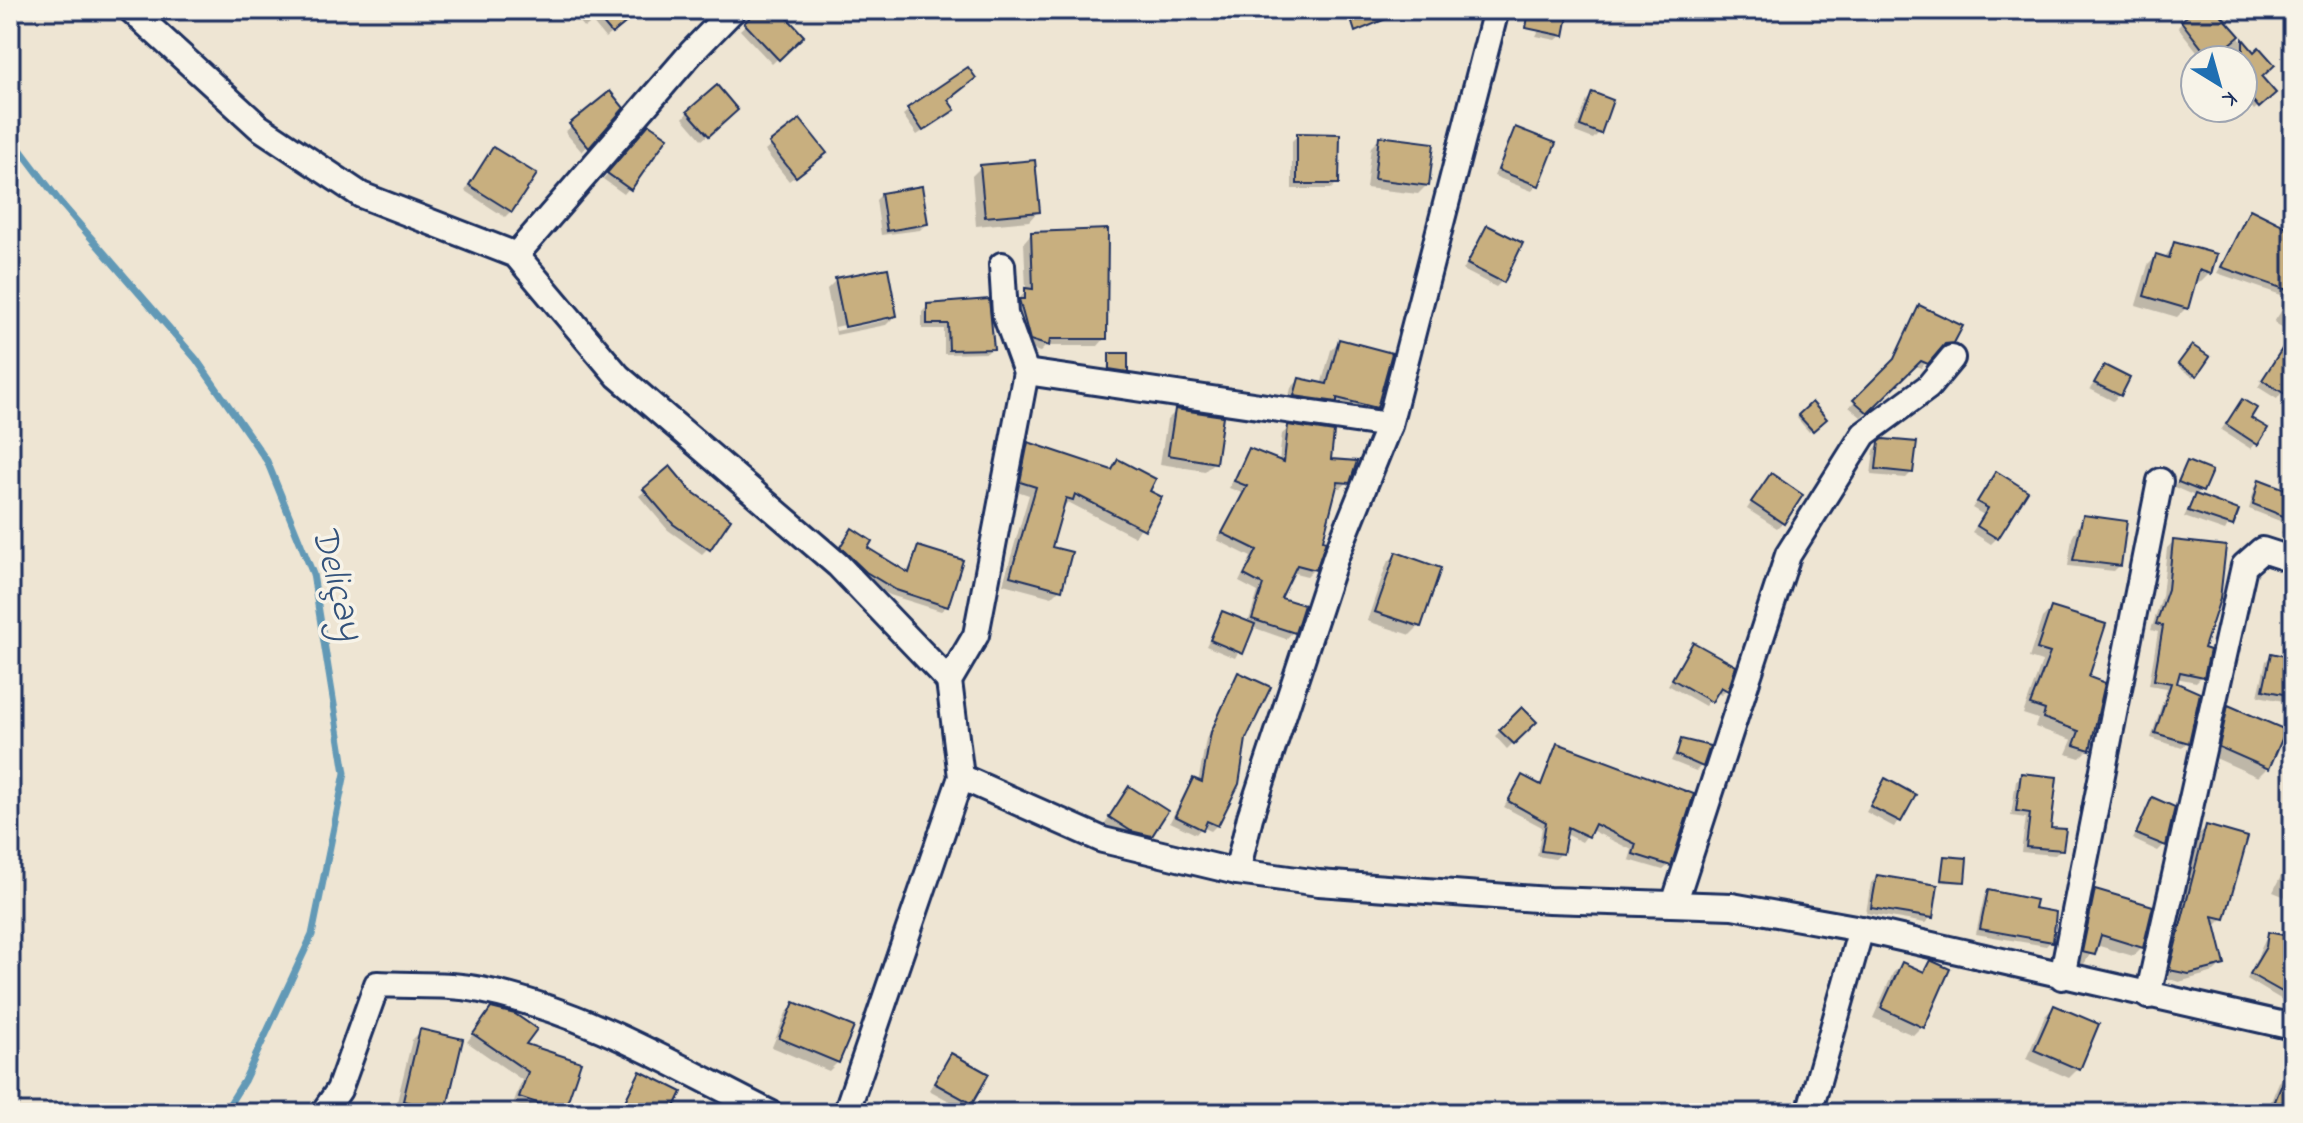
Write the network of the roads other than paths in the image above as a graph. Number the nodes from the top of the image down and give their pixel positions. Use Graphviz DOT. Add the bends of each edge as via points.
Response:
graph roads {
  1 [pos="131,10"];
  2 [pos="733,10"];
  3 [pos="1496,10"];
  4 [pos="516,255"];
  5 [pos="1002,265"];
  6 [pos="1952,358"];
  7 [pos="1026,372"];
  8 [pos="1389,425"];
  9 [pos="2160,481"];
  10 [pos="2293,560"];
  11 [pos="949,681"];
  12 [pos="961,777"];
  13 [pos="1237,872"];
  14 [pos="1674,904"];
  15 [pos="1861,929"];
  16 [pos="2062,977"];
  17 [pos="2148,996"];
  18 [pos="2293,1027"];
  19 [pos="323,1113"];
  20 [pos="770,1113"];
  21 [pos="846,1113"];
  22 [pos="1809,1113"];
  1 -- 4 [label="street" via="259,127 361,195"];
  2 -- 4 [label="street"];
  3 -- 8 [label="street"];
  4 -- 11 [label="street" via="618,376 838,565"];
  5 -- 7 [label="street" via="1005,314"];
  6 -- 14 [label="street" via="1928,387 1864,434 1788,555"];
  7 -- 8 [label="street"];
  7 -- 11 [label="street" via="976,635"];
  8 -- 13 [label="street" via="1336,556 1250,817"];
  9 -- 16 [label="street"];
  10 -- 17 [label="street" via="2262,550 2244,566"];
  11 -- 12 [label="street"];
  12 -- 13 [label="street" via="1103,840"];
  12 -- 21 [label="street"];
  13 -- 14 [label="street" via="1549,900"];
  14 -- 15 [label="street" via="1732,906"];
  15 -- 16 [label="street"];
  15 -- 22 [label="street"];
  16 -- 17 [label="street"];
  17 -- 18 [label="street"];
  19 -- 20 [label="street" via="339,1090 377,984 479,989 538,1006 631,1043"];
}
